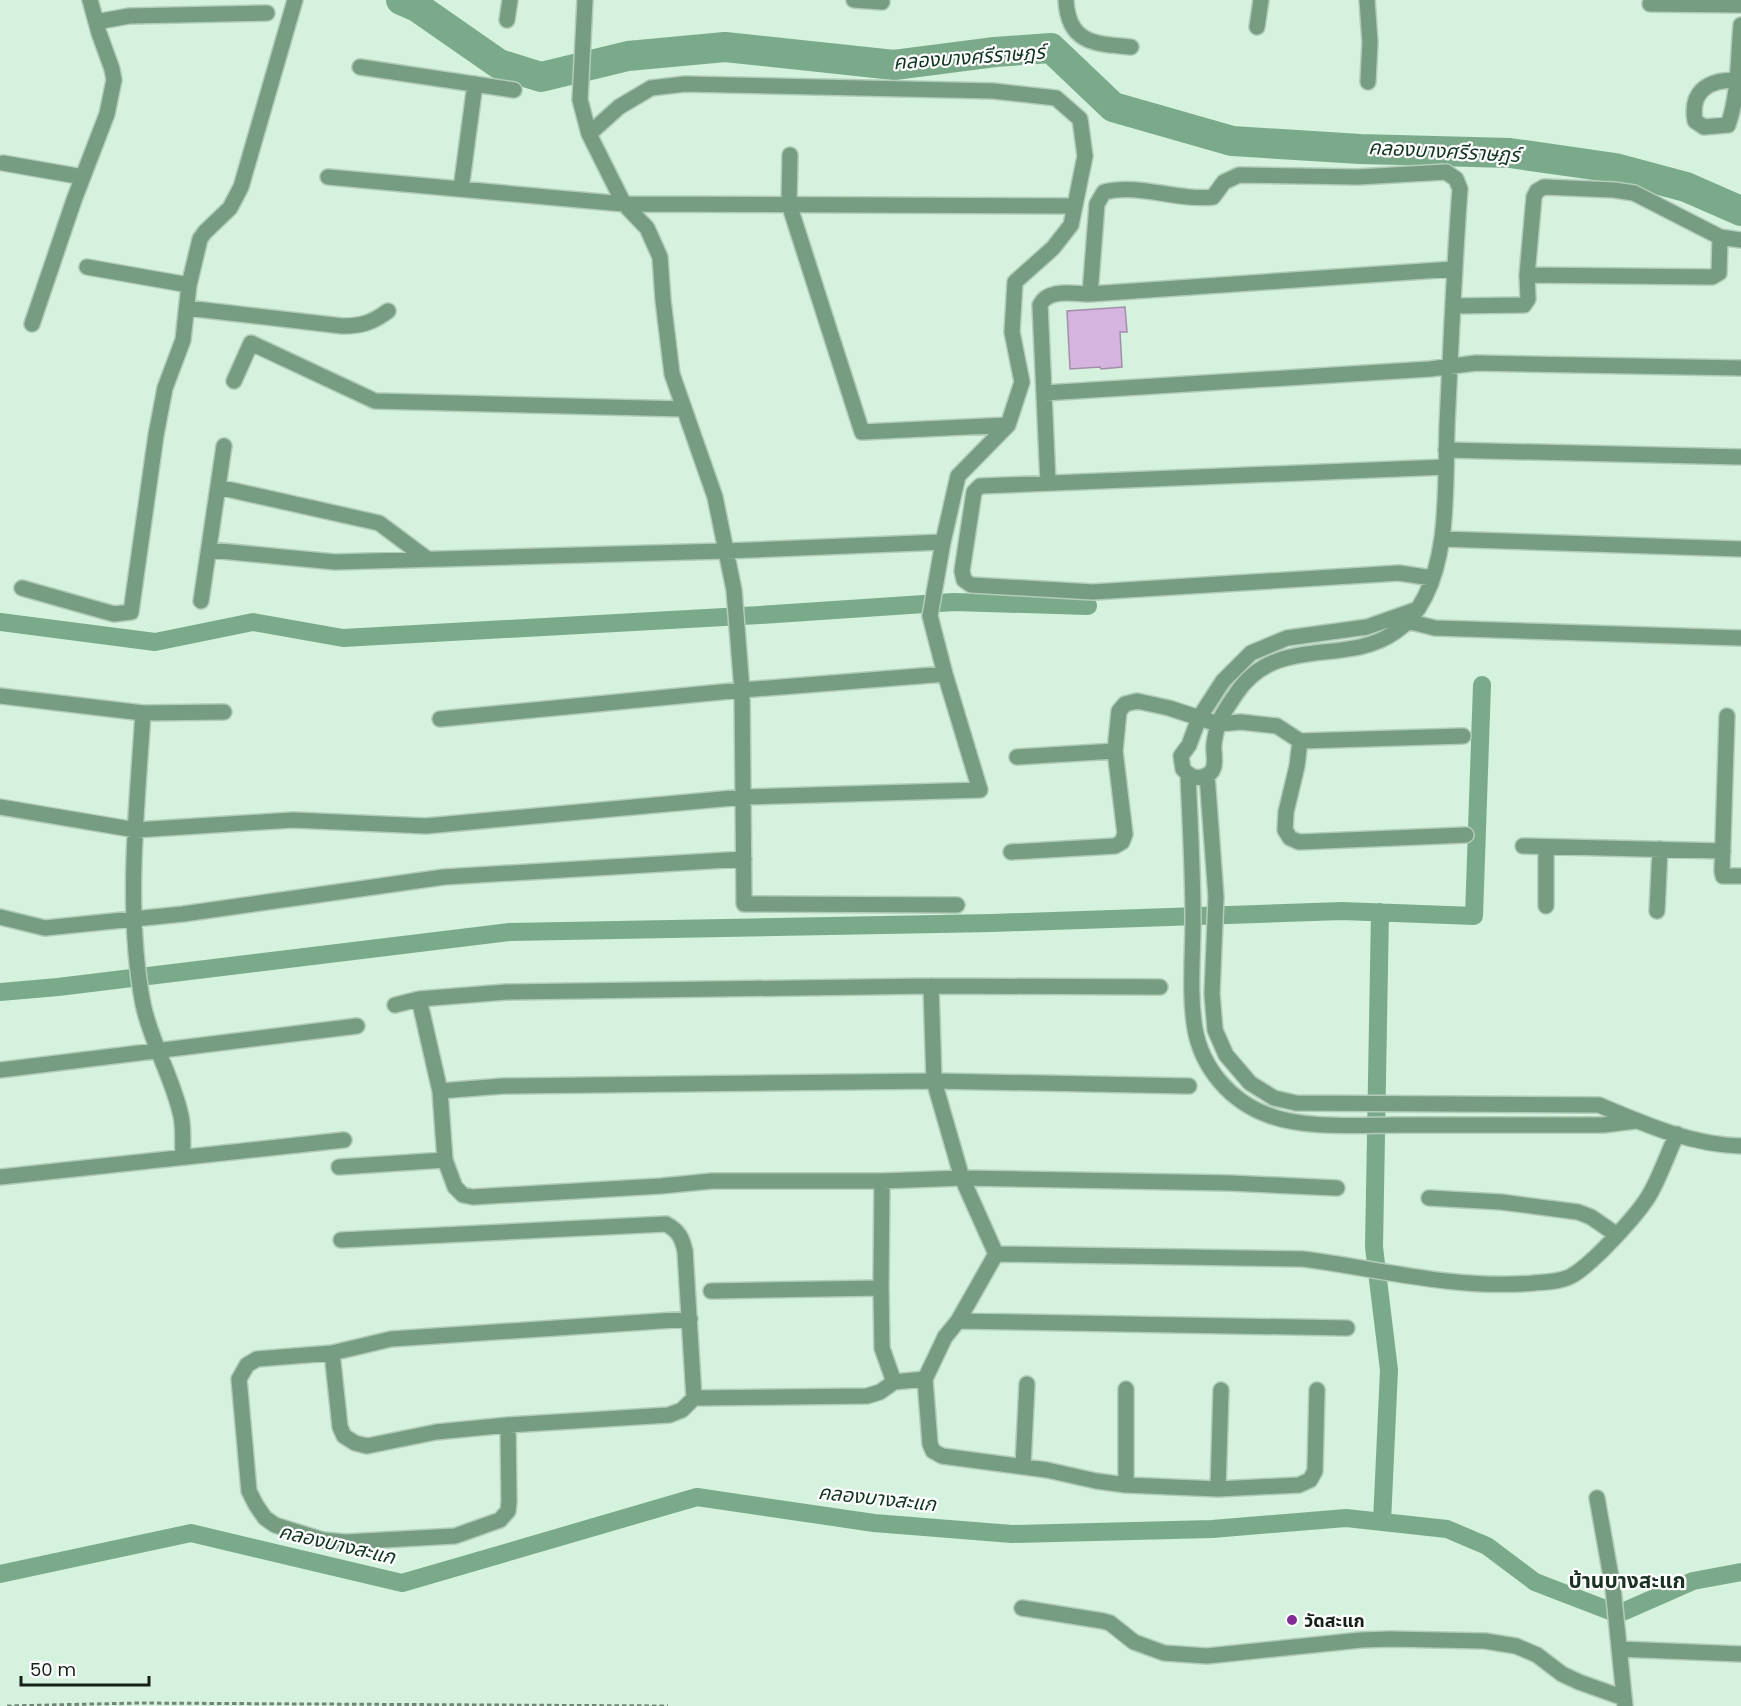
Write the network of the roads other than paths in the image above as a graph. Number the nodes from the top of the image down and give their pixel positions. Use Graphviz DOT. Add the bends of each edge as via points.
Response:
graph roads {
  1 [pos="90,0"];
  2 [pos="295,0"];
  3 [pos="510,0"];
  4 [pos="585,0"];
  5 [pos="854,0"];
  6 [pos="1066,0"];
  7 [pos="1261,0"];
  8 [pos="1367,0"];
  9 [pos="882,2"];
  10 [pos="1650,4"];
  11 [pos="1741,5"];
  12 [pos="267,13"];
  13 [pos="507,20"];
  14 [pos="96,22"];
  15 [pos="1741,25"];
  16 [pos="1257,27"];
  17 [pos="1131,47"];
  18 [pos="360,67"];
  19 [pos="1736,80"];
  20 [pos="1368,82"];
  21 [pos="475,84"];
  22 [pos="514,90"];
  23 [pos="589,134"];
  24 [pos="790,155"];
  25 [pos="3,163"];
  26 [pos="83,177"];
  27 [pos="328,177"];
  28 [pos="461,189"];
  29 [pos="624,204"];
  30 [pos="789,204"];
  31 [pos="1075,206"];
  32 [pos="1720,237"];
  33 [pos="1741,240"];
  34 [pos="87,267"];
  35 [pos="1454,269"];
  36 [pos="1527,275"];
  37 [pos="189,285"];
  38 [pos="1090,294"];
  39 [pos="1453,306"];
  40 [pos="187,308"];
  41 [pos="388,311"];
  42 [pos="33,324"];
  43 [pos="1450,366"];
  44 [pos="1741,368"];
  45 [pos="234,381"];
  46 [pos="1044,393"];
  47 [pos="684,409"];
  48 [pos="1008,425"];
  49 [pos="224,446"];
  50 [pos="1446,450"];
  51 [pos="1741,457"];
  52 [pos="1445,467"];
  53 [pos="1048,483"];
  54 [pos="218,487"];
  55 [pos="1442,539"];
  56 [pos="943,542"];
  57 [pos="1741,549"];
  58 [pos="210,550"];
  59 [pos="725,551"];
  60 [pos="426,558"];
  61 [pos="1432,578"];
  62 [pos="22,588"];
  63 [pos="201,601"];
  64 [pos="1414,616"];
  65 [pos="1741,638"];
  66 [pos="945,674"];
  67 [pos="742,690"];
  68 [pos="0,696"];
  69 [pos="224,712"];
  70 [pos="143,713"];
  71 [pos="1727,716"];
  72 [pos="1199,718"];
  73 [pos="440,719"];
  74 [pos="1218,724"];
  75 [pos="1463,736"];
  76 [pos="1300,741"];
  77 [pos="1189,745"];
  78 [pos="1114,751"];
  79 [pos="1214,751"];
  80 [pos="1017,757"];
  81 [pos="1188,774"];
  82 [pos="1207,775"];
  83 [pos="1725,783"];
  84 [pos="1741,783"];
  85 [pos="744,797"];
  86 [pos="0,807"];
  87 [pos="136,830"];
  88 [pos="1466,835"];
  89 [pos="1523,846"];
  90 [pos="1546,846"];
  91 [pos="1660,849"];
  92 [pos="1723,851"];
  93 [pos="1011,852"];
  94 [pos="744,859"];
  95 [pos="1741,876"];
  96 [pos="957,905"];
  97 [pos="1546,906"];
  98 [pos="1658,910"];
  99 [pos="0,916"];
  100 [pos="134,920"];
  101 [pos="931,987"];
  102 [pos="1160,987"];
  103 [pos="1192,993"];
  104 [pos="1212,994"];
  105 [pos="419,999"];
  106 [pos="394,1005"];
  107 [pos="357,1026"];
  108 [pos="157,1052"];
  109 [pos="0,1071"];
  110 [pos="934,1081"];
  111 [pos="1189,1086"];
  112 [pos="440,1091"];
  113 [pos="1636,1121"];
  114 [pos="1677,1134"];
  115 [pos="344,1140"];
  116 [pos="1741,1146"];
  117 [pos="183,1157"];
  118 [pos="446,1160"];
  119 [pos="339,1167"];
  120 [pos="0,1178"];
  121 [pos="962,1178"];
  122 [pos="882,1181"];
  123 [pos="1337,1188"];
  124 [pos="1429,1198"];
  125 [pos="1617,1235"];
  126 [pos="341,1240"];
  127 [pos="996,1254"];
  128 [pos="881,1288"];
  129 [pos="711,1291"];
  130 [pos="690,1318"];
  131 [pos="958,1321"];
  132 [pos="1347,1328"];
  133 [pos="332,1353"];
  134 [pos="925,1379"];
  135 [pos="894,1383"];
  136 [pos="1027,1384"];
  137 [pos="1126,1389"];
  138 [pos="1317,1389"];
  139 [pos="1221,1390"];
  140 [pos="694,1398"];
  141 [pos="508,1425"];
  142 [pos="1023,1466"];
  143 [pos="1126,1485"];
  144 [pos="1218,1489"];
  145 [pos="1597,1498"];
  146 [pos="1022,1608"];
  147 [pos="1619,1649"];
  148 [pos="1741,1654"];
  149 [pos="1624,1702"];
  1 -- 14 [label="street"];
  2 -- 37 [label="street" via="241,187 230,208 200,239"];
  3 -- 13 [label="street"];
  4 -- 23 [label="street" via="580,100"];
  5 -- 9 [label="street"];
  6 -- 17 [label="street" via="1073,31 1086,40"];
  7 -- 16 [label="street"];
  8 -- 20 [label="street" via="1371,42"];
  10 -- 11 [label="street"];
  12 -- 14 [label="street" via="129,16"];
  14 -- 26 [label="street" via="114,80"];
  15 -- 19 [label="street"];
  18 -- 21 [label="street"];
  21 -- 22 [label="street"];
  21 -- 28 [label="street"];
  23 -- 29 [label="street"];
  23 -- 31 [label="street" via="619,107 651,88 685,84 993,91 1056,98 1080,119 1085,156"];
  24 -- 30 [label="street"];
  25 -- 26 [label="street"];
  26 -- 42 [label="street"];
  27 -- 28 [label="street"];
  28 -- 29 [label="street"];
  29 -- 30 [label="street"];
  29 -- 47 [label="street" via="647,228 660,257 672,374"];
  30 -- 31 [label="street"];
  30 -- 48 [label="street" via="861,432"];
  31 -- 48 [label="street" via="1071,225 1053,248 1015,282 1012,332 1022,382"];
  32 -- 33 [label="street"];
  32 -- 36 [label="street" via="1719,273 1712,277"];
  32 -- 36 [label="street" via="1634,193 1544,187 1534,197"];
  34 -- 37 [label="street"];
  35 -- 38 [label="street"];
  35 -- 38 [label="street" via="1460,189 1456,179 1446,172 1358,177 1239,175 1224,182 1213,197 1198,199 1121,188 1104,192 1097,204"];
  35 -- 39 [label="street"];
  36 -- 39 [label="street" via="1528,299 1524,304"];
  37 -- 40 [label="street"];
  38 -- 46 [label="street" via="1051,294 1043,298 1040,305"];
  39 -- 43 [label="street"];
  40 -- 41 [label="street" via="342,326 360,326"];
  40 -- 62 [label="street" via="183,340 165,388 156,435 131,612 114,615"];
  43 -- 44 [label="street" via="1476,363"];
  43 -- 46 [label="street"];
  43 -- 50 [label="street"];
  45 -- 47 [label="street" via="251,343 375,401"];
  46 -- 53 [label="street"];
  47 -- 59 [label="street" via="714,497"];
  48 -- 56 [label="street" via="958,476"];
  49 -- 54 [label="street"];
  50 -- 51 [label="street"];
  50 -- 52 [label="street"];
  52 -- 53 [label="street"];
  52 -- 55 [label="street"];
  53 -- 61 [label="street" via="980,486 974,492 962,571 964,580 971,585 1093,592 1399,573"];
  54 -- 58 [label="street"];
  54 -- 60 [label="street" via="379,523"];
  55 -- 57 [label="street"];
  55 -- 61 [label="street"];
  56 -- 59 [label="street"];
  56 -- 66 [label="street" via="930,616"];
  58 -- 60 [label="street" via="335,562"];
  58 -- 63 [label="street"];
  59 -- 60 [label="street"];
  59 -- 67 [label="street" via="734,591"];
  61 -- 64 [label="street"];
  64 -- 65 [label="street" via="1435,628"];
  64 -- 72 [label="street" via="1287,638 1251,653 1223,681"];
  64 -- 74 [label="street" via="1372,645 1292,655 1261,668 1237,692"];
  66 -- 67 [label="street"];
  66 -- 85 [label="street" via="980,790"];
  67 -- 73 [label="street"];
  67 -- 85 [label="street"];
  68 -- 70 [label="street"];
  69 -- 70 [label="street"];
  70 -- 87 [label="street"];
  71 -- 83 [label="street"];
  72 -- 74 [label="street"];
  72 -- 77 [label="street"];
  72 -- 78 [label="street" via="1137,701 1125,704 1119,711"];
  74 -- 76 [label="street" via="1276,726"];
  74 -- 79 [label="street"];
  75 -- 76 [label="street"];
  76 -- 88 [label="street" via="1286,812 1285,830 1290,838 1306,842"];
  77 -- 79 [label="street" via="1203,743"];
  77 -- 81 [label="street" via="1181,756"];
  78 -- 80 [label="street"];
  78 -- 93 [label="street" via="1125,834 1122,842 1115,846"];
  79 -- 82 [label="street" via="1215,765"];
  81 -- 82 [label="street"];
  81 -- 103 [label="street"];
  82 -- 104 [label="street" via="1216,897"];
  83 -- 84 [label="street"];
  83 -- 92 [label="street"];
  85 -- 87 [label="street" via="426,826 293,820"];
  85 -- 94 [label="street"];
  86 -- 87 [label="street"];
  87 -- 100 [label="street"];
  89 -- 90 [label="street"];
  90 -- 91 [label="street"];
  90 -- 97 [label="street"];
  91 -- 92 [label="street"];
  91 -- 98 [label="street"];
  92 -- 95 [label="street" via="1723,876"];
  94 -- 96 [label="street" via="744,904"];
  94 -- 100 [label="street" via="444,878"];
  99 -- 100 [label="street" via="45,928"];
  100 -- 108 [label="street" via="143,1005"];
  101 -- 102 [label="street"];
  101 -- 105 [label="street" via="506,992"];
  101 -- 110 [label="street"];
  103 -- 104 [label="street"];
  103 -- 113 [label="street" via="1202,1053 1220,1083 1242,1103 1288,1122 1603,1125"];
  104 -- 113 [label="street" via="1215,1030 1226,1055 1250,1083 1274,1098 1296,1103 1599,1105"];
  105 -- 106 [label="street"];
  105 -- 112 [label="street"];
  107 -- 108 [label="street"];
  108 -- 109 [label="street"];
  108 -- 117 [label="street" via="182,1119"];
  110 -- 111 [label="street"];
  110 -- 112 [label="street" via="503,1086"];
  110 -- 121 [label="street"];
  112 -- 118 [label="street"];
  113 -- 114 [label="street"];
  114 -- 116 [label="street"];
  114 -- 125 [label="street" via="1650,1194"];
  115 -- 117 [label="street"];
  117 -- 120 [label="street"];
  118 -- 119 [label="street"];
  118 -- 122 [label="street" via="455,1187 463,1195 473,1197 712,1180"];
  121 -- 122 [label="street"];
  121 -- 123 [label="street"];
  121 -- 127 [label="street"];
  122 -- 128 [label="street"];
  124 -- 125 [label="street" via="1578,1212"];
  125 -- 127 [label="street" via="1572,1276 1515,1285 1413,1278 1303,1259"];
  126 -- 130 [label="street" via="666,1224 682,1238"];
  127 -- 131 [label="street"];
  128 -- 129 [label="street"];
  128 -- 135 [label="street" via="882,1348"];
  130 -- 133 [label="street" via="391,1339"];
  130 -- 140 [label="street"];
  131 -- 132 [label="street"];
  131 -- 134 [label="street" via="945,1337"];
  133 -- 141 [label="street" via="339,1426 344,1436 355,1443 367,1446 436,1432"];
  133 -- 141 [label="street" via="257,1359 241,1372 249,1491 255,1505 275,1526 323,1540 346,1542 455,1536 489,1525 508,1511"];
  134 -- 135 [label="street"];
  134 -- 142 [label="street" via="933,1451 942,1456"];
  135 -- 140 [label="street" via="867,1396"];
  136 -- 142 [label="street"];
  137 -- 143 [label="street"];
  138 -- 144 [label="street" via="1314,1471 1310,1480 1299,1485"];
  139 -- 144 [label="street"];
  140 -- 141 [label="street" via="682,1410 669,1415"];
  142 -- 143 [label="street"];
  143 -- 144 [label="street"];
  145 -- 147 [label="street"];
  146 -- 149 [label="street" via="1110,1623 1134,1642 1164,1653 1207,1656 1383,1639 1485,1641 1516,1646 1537,1655 1562,1674"];
  147 -- 148 [label="street"];
  147 -- 149 [label="street"];
}
